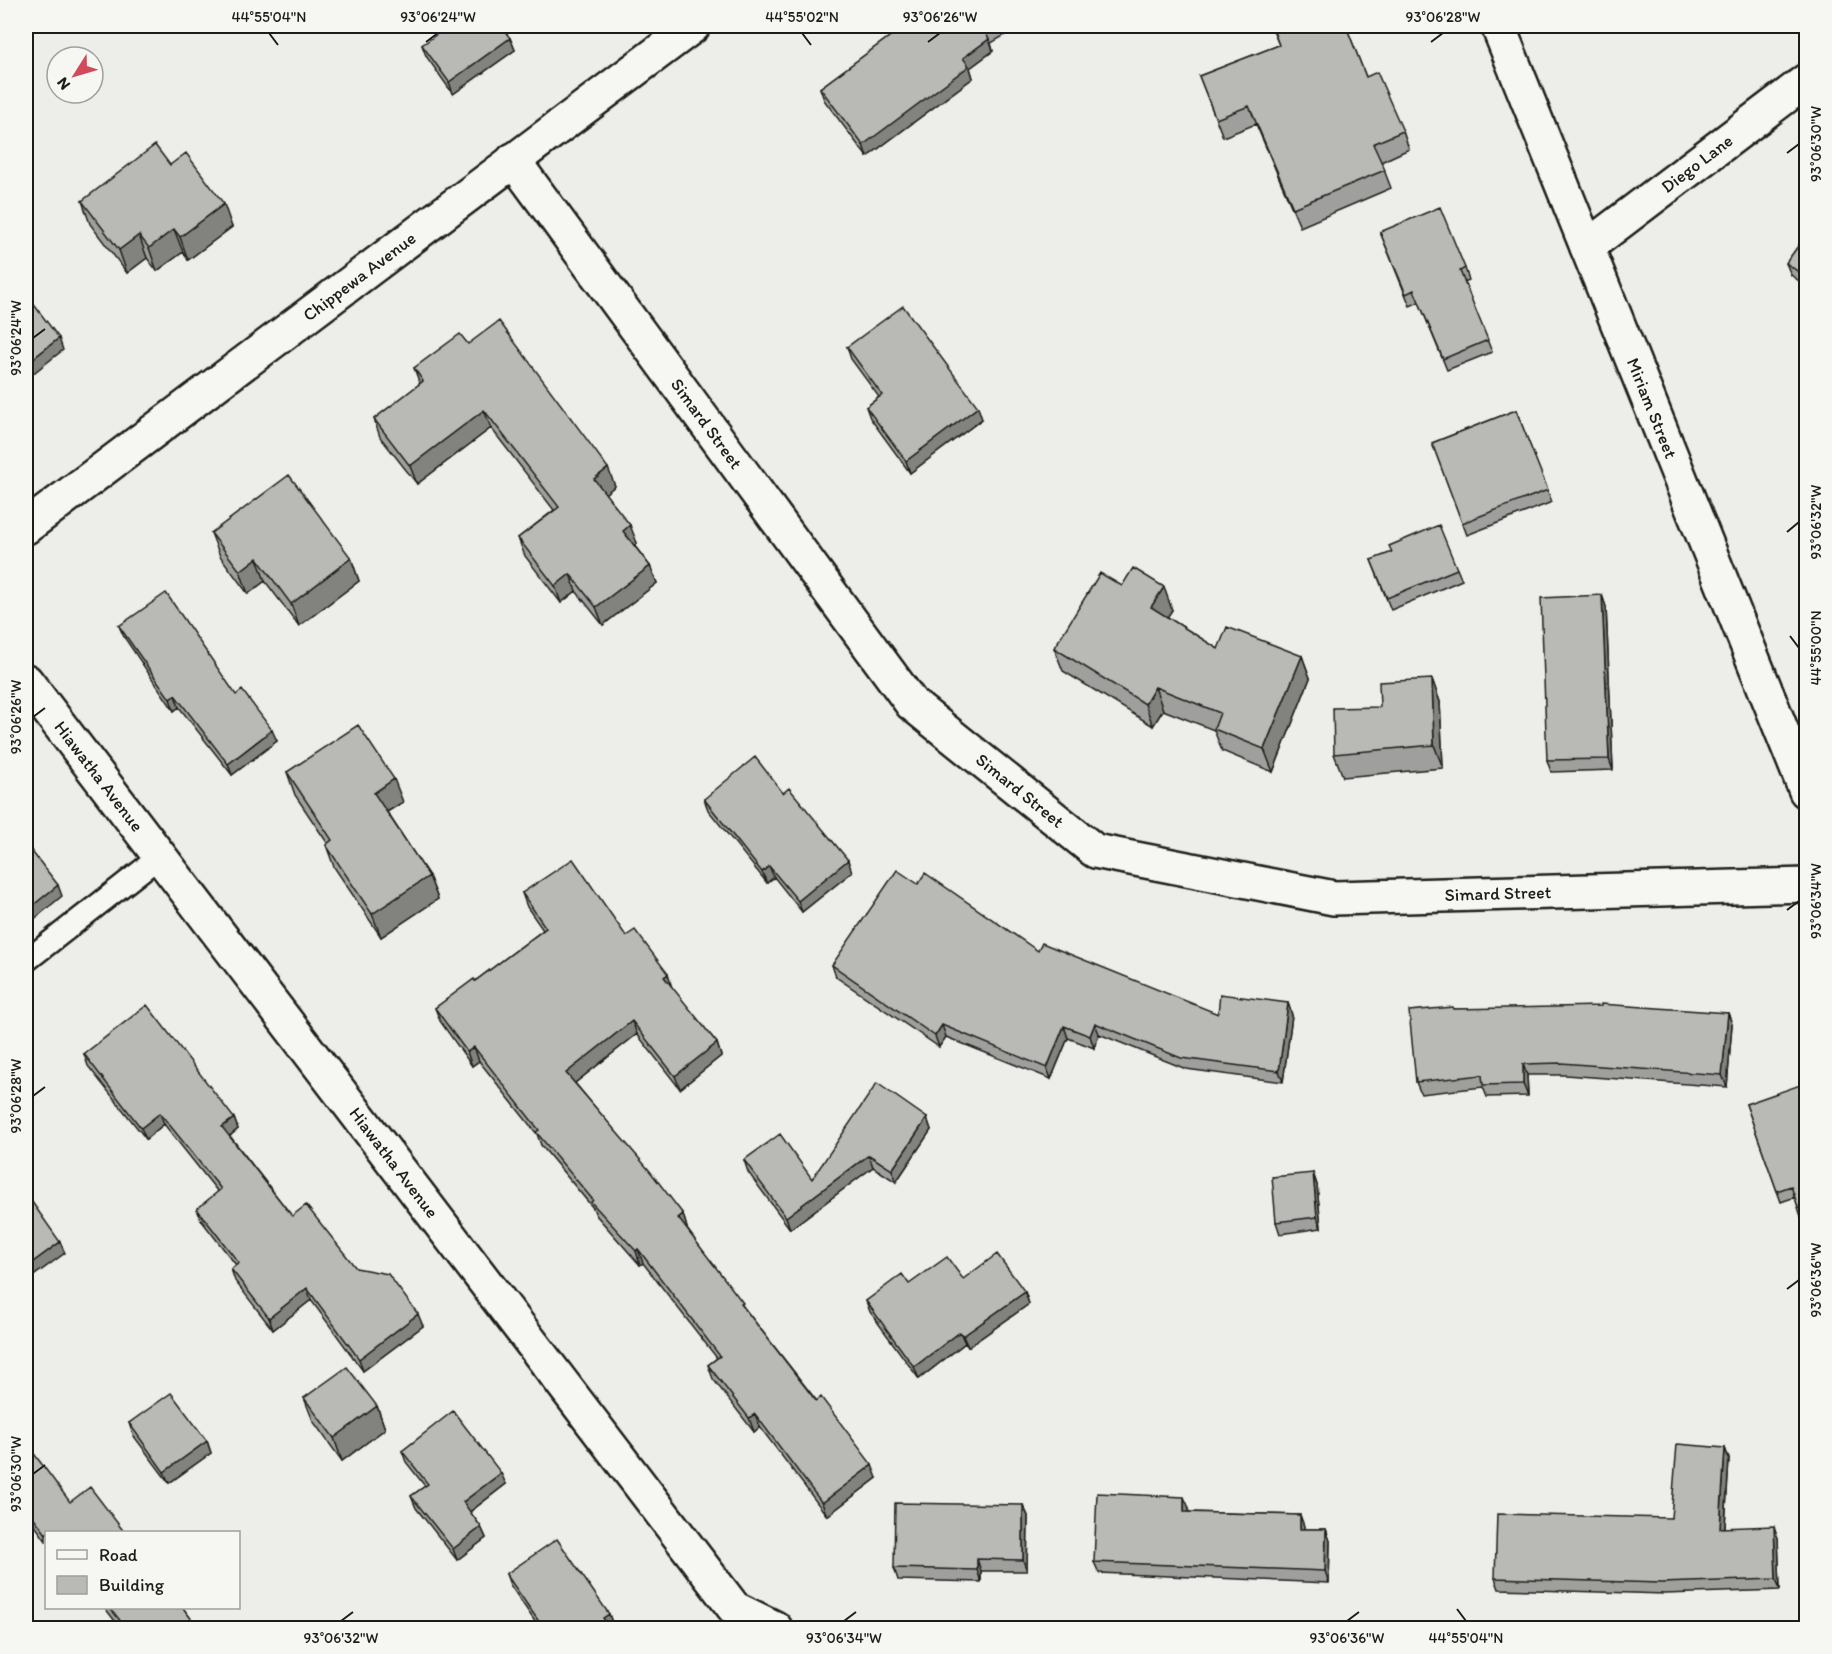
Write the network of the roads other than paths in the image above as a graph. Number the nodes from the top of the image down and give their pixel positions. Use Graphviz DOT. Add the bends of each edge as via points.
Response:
graph roads {
  1 [pos="693,26"];
  2 [pos="1498,26"];
  3 [pos="1806,81"];
  4 [pos="513,160"];
  5 [pos="1587,247"];
  6 [pos="26,527"];
  7 [pos="26,681"];
  8 [pos="1806,791"];
  9 [pos="159,857"];
  10 [pos="1806,885"];
  11 [pos="26,961"];
  12 [pos="775,1629"];
  1 -- 4 [label="street, Chippewa Avenue"];
  2 -- 5 [label="street, Miriam Street"];
  3 -- 5 [label="street, Diego Lane"];
  4 -- 6 [label="street, Chippewa Avenue"];
  4 -- 10 [label="street, Simard Street" via="912,704 1095,851 1334,898"];
  5 -- 8 [label="street, Miriam Street"];
  7 -- 9 [label="street, Hiawatha Avenue"];
  9 -- 11 [label="lane"];
  9 -- 12 [label="street, Hiawatha Avenue" via="734,1608"];
}
